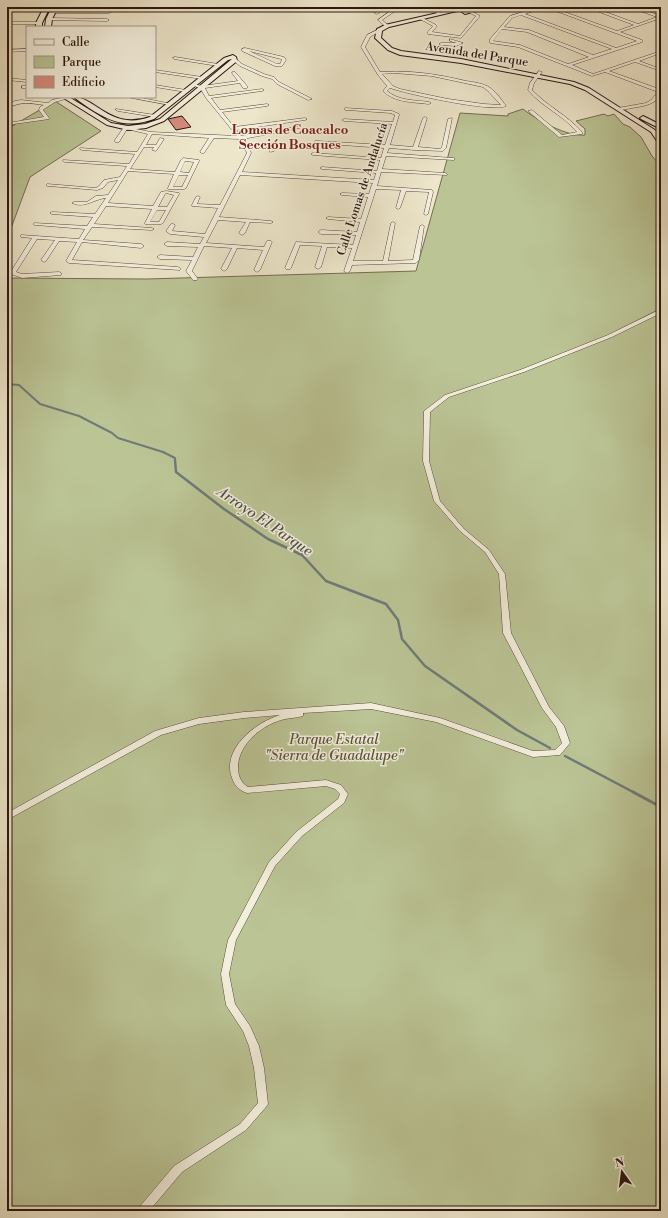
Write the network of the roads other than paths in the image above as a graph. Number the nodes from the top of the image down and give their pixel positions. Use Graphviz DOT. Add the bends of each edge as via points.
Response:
graph roads {
  1 [pos="11,7"];
  2 [pos="47,7"];
  3 [pos="378,7"];
  4 [pos="399,7"];
  5 [pos="433,7"];
  6 [pos="488,7"];
  7 [pos="543,7"];
  8 [pos="547,7"];
  9 [pos="588,7"];
  10 [pos="631,7"];
  11 [pos="54,9"];
  12 [pos="470,9"];
  13 [pos="109,12"];
  14 [pos="377,13"];
  15 [pos="439,13"];
  16 [pos="521,14"];
  17 [pos="7,17"];
  18 [pos="661,17"];
  19 [pos="420,18"];
  20 [pos="48,19"];
  21 [pos="107,20"];
  22 [pos="427,21"];
  23 [pos="7,23"];
  24 [pos="39,25"];
  25 [pos="638,25"];
  26 [pos="48,26"];
  27 [pos="387,26"];
  28 [pos="502,28"];
  29 [pos="379,30"];
  30 [pos="617,32"];
  31 [pos="448,37"];
  32 [pos="441,44"];
  33 [pos="246,48"];
  34 [pos="615,49"];
  35 [pos="26,50"];
  36 [pos="7,51"];
  37 [pos="661,52"];
  38 [pos="593,57"];
  39 [pos="176,58"];
  40 [pos="234,58"];
  41 [pos="456,59"];
  42 [pos="636,61"];
  43 [pos="218,64"];
  44 [pos="568,65"];
  45 [pos="661,70"];
  46 [pos="156,71"];
  47 [pos="606,71"];
  48 [pos="234,73"];
  49 [pos="380,73"];
  50 [pos="538,74"];
  51 [pos="202,78"];
  52 [pos="7,79"];
  53 [pos="26,81"];
  54 [pos="241,82"];
  55 [pos="7,83"];
  56 [pos="193,85"];
  57 [pos="24,86"];
  58 [pos="156,86"];
  59 [pos="202,86"];
  60 [pos="390,86"];
  61 [pos="245,87"];
  62 [pos="262,90"];
  63 [pos="186,91"];
  64 [pos="660,91"];
  65 [pos="208,97"];
  66 [pos="66,98"];
  67 [pos="135,98"];
  68 [pos="310,99"];
  69 [pos="76,100"];
  70 [pos="429,103"];
  71 [pos="48,104"];
  72 [pos="170,104"];
  73 [pos="267,105"];
  74 [pos="7,107"];
  75 [pos="626,108"];
  76 [pos="347,109"];
  77 [pos="618,109"];
  78 [pos="118,110"];
  79 [pos="219,111"];
  80 [pos="530,111"];
  81 [pos="155,116"];
  82 [pos="425,118"];
  83 [pos="305,119"];
  84 [pos="450,119"];
  85 [pos="344,120"];
  86 [pos="394,123"];
  87 [pos="8,124"];
  88 [pos="127,126"];
  89 [pos="300,127"];
  90 [pos="661,127"];
  91 [pos="233,129"];
  92 [pos="151,132"];
  93 [pos="212,137"];
  94 [pos="240,138"];
  95 [pos="162,139"];
  96 [pos="117,141"];
  97 [pos="317,142"];
  98 [pos="661,142"];
  99 [pos="142,146"];
  100 [pos="246,146"];
  101 [pos="386,147"];
  102 [pos="82,149"];
  103 [pos="415,149"];
  104 [pos="272,151"];
  105 [pos="202,152"];
  106 [pos="138,153"];
  107 [pos="313,154"];
  108 [pos="383,157"];
  109 [pos="452,159"];
  110 [pos="66,160"];
  111 [pos="128,167"];
  112 [pos="322,168"];
  113 [pos="378,171"];
  114 [pos="177,173"];
  115 [pos="239,173"];
  116 [pos="190,174"];
  117 [pos="445,174"];
  118 [pos="121,178"];
  119 [pos="374,184"];
  120 [pos="49,185"];
  121 [pos="404,189"];
  122 [pos="342,194"];
  123 [pos="109,196"];
  124 [pos="370,196"];
  125 [pos="198,197"];
  126 [pos="74,203"];
  127 [pos="104,204"];
  128 [pos="155,208"];
  129 [pos="222,208"];
  130 [pos="398,208"];
  131 [pos="169,209"];
  132 [pos="52,213"];
  133 [pos="426,214"];
  134 [pos="96,216"];
  135 [pos="216,218"];
  136 [pos="328,218"];
  137 [pos="249,220"];
  138 [pos="362,221"];
  139 [pos="271,222"];
  140 [pos="393,223"];
  141 [pos="36,224"];
  142 [pos="173,225"];
  143 [pos="89,226"];
  144 [pos="422,226"];
  145 [pos="152,229"];
  146 [pos="322,232"];
  147 [pos="242,233"];
  148 [pos="358,234"];
  149 [pos="23,236"];
  150 [pos="207,236"];
  151 [pos="35,237"];
  152 [pos="58,239"];
  153 [pos="80,241"];
  154 [pos="269,242"];
  155 [pos="167,244"];
  156 [pos="202,245"];
  157 [pos="326,245"];
  158 [pos="141,246"];
  159 [pos="235,246"];
  160 [pos="354,247"];
  161 [pos="266,249"];
  162 [pos="160,257"];
  163 [pos="195,259"];
  164 [pos="44,260"];
  165 [pos="349,263"];
  166 [pos="385,263"];
  167 [pos="318,267"];
  168 [pos="288,268"];
  169 [pos="224,269"];
  170 [pos="178,270"];
  171 [pos="257,270"];
  172 [pos="346,271"];
  173 [pos="59,274"];
  174 [pos="194,279"];
  175 [pos="661,311"];
  176 [pos="316,711"];
  177 [pos="7,817"];
  178 [pos="143,1211"];
  1 -- 17 [label="street"];
  2 -- 24 [label="street"];
  3 -- 14 [label="street"];
  4 -- 27 [label="street" via="380,20"];
  5 -- 15 [label="street"];
  6 -- 12 [label="street, Avenida del Parque"];
  7 -- 16 [label="street"];
  8 -- 30 [label="street"];
  9 -- 25 [label="street"];
  10 -- 18 [label="street"];
  11 -- 13 [label="street"];
  11 -- 20 [label="street"];
  12 -- 19 [label="street, Avenida del Parque"];
  12 -- 22 [label="street, Avenida del Parque"];
  12 -- 31 [label="street" via="478,16 461,37"];
  16 -- 28 [label="street" via="511,17"];
  16 -- 34 [label="street"];
  18 -- 25 [label="street"];
  19 -- 22 [label="street"];
  19 -- 27 [label="street, Avenida del Parque"];
  20 -- 21 [label="street"];
  20 -- 26 [label="street"];
  22 -- 31 [label="street" via="435,26 429,33"];
  22 -- 41 [label="street, Avenida del Parque" via="393,29 388,32 386,38 396,48"];
  23 -- 24 [label="street"];
  25 -- 30 [label="street"];
  27 -- 29 [label="street, Avenida del Parque"];
  28 -- 38 [label="street" via="528,31"];
  28 -- 44 [label="street" via="491,42 519,46"];
  29 -- 41 [label="street, Avenida del Parque" via="378,38 390,49 400,53"];
  29 -- 49 [label="street" via="368,36 362,47"];
  30 -- 34 [label="street" via="641,41"];
  31 -- 32 [label="street" via="448,40 461,43 456,46"];
  33 -- 33 [label="street" via="276,65 281,65 284,59"];
  33 -- 40 [label="street"];
  34 -- 38 [label="street"];
  35 -- 36 [label="street"];
  37 -- 42 [label="street"];
  38 -- 44 [label="street"];
  39 -- 43 [label="street"];
  40 -- 43 [label="street"];
  40 -- 59 [label="street"];
  40 -- 68 [label="street" via="241,65 273,78"];
  41 -- 50 [label="street, Avenida del Parque"];
  42 -- 45 [label="street"];
  42 -- 47 [label="street"];
  43 -- 51 [label="street"];
  44 -- 47 [label="street" via="593,75"];
  46 -- 51 [label="street"];
  47 -- 64 [label="street"];
  48 -- 54 [label="street"];
  49 -- 60 [label="street"];
  49 -- 60 [label="street" via="417,72 484,86 504,106 413,93"];
  50 -- 75 [label="street, Avenida del Parque" via="577,81"];
  50 -- 77 [label="street, Avenida del Parque" via="572,83"];
  50 -- 80 [label="street" via="530,90 538,100 572,124 580,133 561,136"];
  51 -- 56 [label="street"];
  52 -- 53 [label="street"];
  54 -- 59 [label="street"];
  54 -- 61 [label="street"];
  55 -- 57 [label="street"];
  56 -- 59 [label="street"];
  56 -- 63 [label="street"];
  58 -- 63 [label="street"];
  59 -- 65 [label="street"];
  59 -- 88 [label="street" via="162,120 146,126"];
  60 -- 70 [label="street" via="385,91 391,96"];
  62 -- 65 [label="street"];
  63 -- 72 [label="street"];
  64 -- 75 [label="street" via="653,101 638,107"];
  65 -- 79 [label="street"];
  66 -- 69 [label="street"];
  66 -- 71 [label="street"];
  67 -- 72 [label="street"];
  69 -- 88 [label="street" via="84,101"];
  69 -- 88 [label="street" via="109,124"];
  71 -- 74 [label="street" via="18,101"];
  71 -- 87 [label="street" via="40,110 47,118"];
  72 -- 81 [label="street"];
  73 -- 79 [label="street"];
  75 -- 77 [label="street"];
  75 -- 90 [label="street, Avenida del Parque"];
  76 -- 86 [label="street, Calle Lomas de Andalucía" via="396,113"];
  77 -- 98 [label="street, Avenida del Parque" via="653,131"];
  78 -- 81 [label="street"];
  79 -- 91 [label="street"];
  81 -- 88 [label="street"];
  82 -- 103 [label="street"];
  83 -- 91 [label="street"];
  84 -- 103 [label="street" via="444,148 434,151"];
  85 -- 86 [label="street"];
  86 -- 101 [label="street, Calle Lomas de Andalucía"];
  88 -- 92 [label="street"];
  88 -- 96 [label="street"];
  89 -- 94 [label="street"];
  91 -- 94 [label="street"];
  92 -- 93 [label="street"];
  92 -- 99 [label="street"];
  93 -- 94 [label="street"];
  93 -- 105 [label="street"];
  94 -- 100 [label="street"];
  95 -- 99 [label="street" via="155,148"];
  97 -- 101 [label="street"];
  99 -- 106 [label="street"];
  100 -- 104 [label="street" via="272,144"];
  100 -- 115 [label="street" via="249,153"];
  101 -- 103 [label="street"];
  101 -- 108 [label="street, Calle Lomas de Andalucía"];
  102 -- 106 [label="street"];
  106 -- 111 [label="street"];
  107 -- 108 [label="street"];
  108 -- 109 [label="street"];
  108 -- 113 [label="street, Calle Lomas de Andalucía"];
  110 -- 111 [label="street"];
  111 -- 114 [label="street"];
  111 -- 118 [label="street"];
  112 -- 113 [label="street"];
  113 -- 117 [label="street"];
  113 -- 119 [label="street, Calle Lomas de Andalucía"];
  114 -- 116 [label="street"];
  114 -- 116 [label="street" via="183,160 196,160"];
  114 -- 116 [label="street" via="170,188 183,188"];
  115 -- 119 [label="street"];
  115 -- 129 [label="street"];
  118 -- 120 [label="street" via="106,181 97,189"];
  118 -- 123 [label="street"];
  119 -- 121 [label="street"];
  119 -- 124 [label="street, Calle Lomas de Andalucía"];
  121 -- 130 [label="street"];
  121 -- 133 [label="street" via="431,192"];
  122 -- 124 [label="street"];
  123 -- 126 [label="street"];
  123 -- 127 [label="street"];
  124 -- 138 [label="street, Calle Lomas de Andalucía"];
  125 -- 129 [label="street" via="194,205"];
  127 -- 128 [label="street"];
  127 -- 134 [label="street"];
  128 -- 131 [label="street"];
  128 -- 131 [label="street" via="147,223 160,224"];
  128 -- 131 [label="street" via="163,193 177,193"];
  129 -- 135 [label="street"];
  132 -- 134 [label="street"];
  134 -- 143 [label="street"];
  135 -- 137 [label="street"];
  135 -- 150 [label="street"];
  136 -- 138 [label="street"];
  137 -- 139 [label="street"];
  137 -- 147 [label="street"];
  138 -- 148 [label="street, Calle Lomas de Andalucía"];
  140 -- 166 [label="street"];
  141 -- 143 [label="street"];
  142 -- 150 [label="street" via="170,232"];
  143 -- 145 [label="street"];
  143 -- 153 [label="street"];
  144 -- 166 [label="street" via="414,262"];
  146 -- 148 [label="street"];
  148 -- 160 [label="street, Calle Lomas de Andalucía"];
  149 -- 151 [label="street"];
  150 -- 156 [label="street"];
  151 -- 152 [label="street"];
  151 -- 173 [label="street" via="13,273 22,276"];
  152 -- 153 [label="street"];
  152 -- 164 [label="street"];
  153 -- 158 [label="street"];
  153 -- 170 [label="street" via="69,261"];
  154 -- 161 [label="street"];
  155 -- 156 [label="street"];
  156 -- 159 [label="street"];
  156 -- 163 [label="street"];
  157 -- 160 [label="street"];
  157 -- 167 [label="street"];
  157 -- 168 [label="street" via="296,244"];
  159 -- 161 [label="street"];
  159 -- 169 [label="street"];
  160 -- 165 [label="street, Calle Lomas de Andalucía"];
  161 -- 171 [label="street"];
  162 -- 163 [label="street"];
  163 -- 174 [label="street" via="189,272"];
  165 -- 166 [label="street"];
  165 -- 172 [label="street, Calle Lomas de Andalucía"];
  175 -- 176 [label="street" via="610,336 522,371 446,396 427,411 426,461 437,501 462,530 487,551 502,574 507,633 546,708 560,726 566,743 557,753 533,754 437,720 371,706"];
  176 -- 177 [label="street" via="237,715 199,721 171,729 140,742"];
  176 -- 178 [label="street" via="276,719 260,727 246,739 235,758 234,776 240,786 247,790 326,783 338,786 344,794 341,801 299,834 272,864 232,940 225,974 231,1006 247,1029 254,1046 263,1104 243,1127 178,1169"];
}
